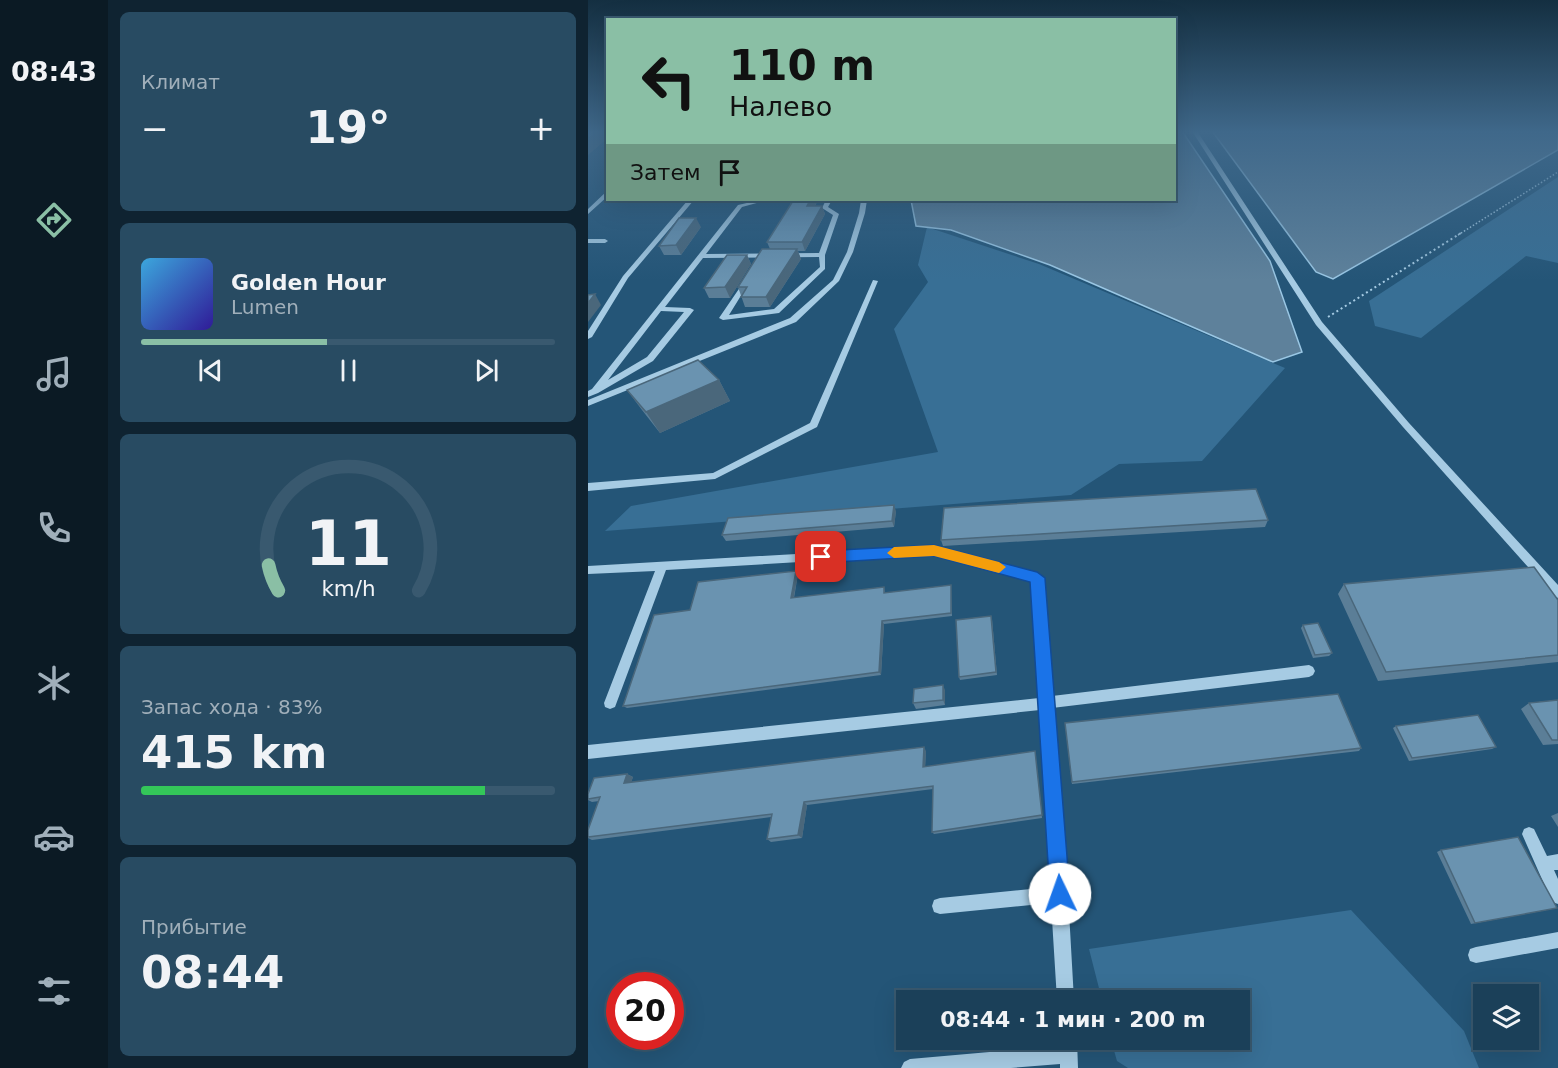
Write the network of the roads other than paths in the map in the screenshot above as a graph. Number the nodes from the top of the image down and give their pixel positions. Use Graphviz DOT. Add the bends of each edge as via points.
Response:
graph roads {
  1 [pos="1226,181"];
  2 [pos="606,194"];
  3 [pos="690,201"];
  4 [pos="761,201"];
  5 [pos="828,201"];
  6 [pos="864,201"];
  7 [pos="588,212"];
  8 [pos="588,241"];
  9 [pos="605,241"];
  10 [pos="822,255"];
  11 [pos="701,256"];
  12 [pos="764,256"];
  13 [pos="758,265"];
  14 [pos="752,274"];
  15 [pos="875,281"];
  16 [pos="659,309"];
  17 [pos="588,337"];
  18 [pos="591,393"];
  19 [pos="588,403"];
  20 [pos="588,487"];
  21 [pos="662,566"];
  22 [pos="588,570"];
  23 [pos="1558,593"];
  24 [pos="1309,671"];
  25 [pos="610,703"];
  26 [pos="1045,703"];
  27 [pos="588,752"];
  28 [pos="1529,834"];
  29 [pos="1551,863"];
  30 [pos="1060,894"];
  31 [pos="1558,896"];
  32 [pos="940,906"];
  33 [pos="1558,940"];
  34 [pos="1476,955"];
  35 [pos="1065,990"];
  36 [pos="1068,1054"];
  37 [pos="910,1068"];
  1 -- 23 [label="lane" via="1319,323"];
  2 -- 7 [label="lane"];
  3 -- 17 [label="lane" via="625,277"];
  4 -- 11 [label="lane" via="740,206"];
  5 -- 10 [label="lane" via="825,208 836,214"];
  6 -- 19 [label="lane" via="850,252 836,281 792,320"];
  8 -- 9 [label="lane"];
  10 -- 12 [label="lane"];
  10 -- 14 [label="lane" via="823,268 776,311 723,318"];
  11 -- 12 [label="lane"];
  11 -- 16 [label="lane"];
  12 -- 13 [label="lane"];
  15 -- 20 [label="lane" via="814,425 715,476"];
  16 -- 18 [label="lane"];
  16 -- 18 [label="lane" via="690,310 650,358"];
  21 -- 22 [label="lane"];
  21 -- 25 [label="lane"];
  21 -- 26 [label="lane" via="934,550 1037,578"];
  24 -- 26 [label="lane"];
  26 -- 27 [label="lane"];
  26 -- 30 [label="lane"];
  28 -- 29 [label="lane"];
  29 -- 31 [label="lane"];
  30 -- 32 [label="lane"];
  30 -- 35 [label="lane"];
  33 -- 34 [label="lane"];
  36 -- 37 [label="lane"];
}
